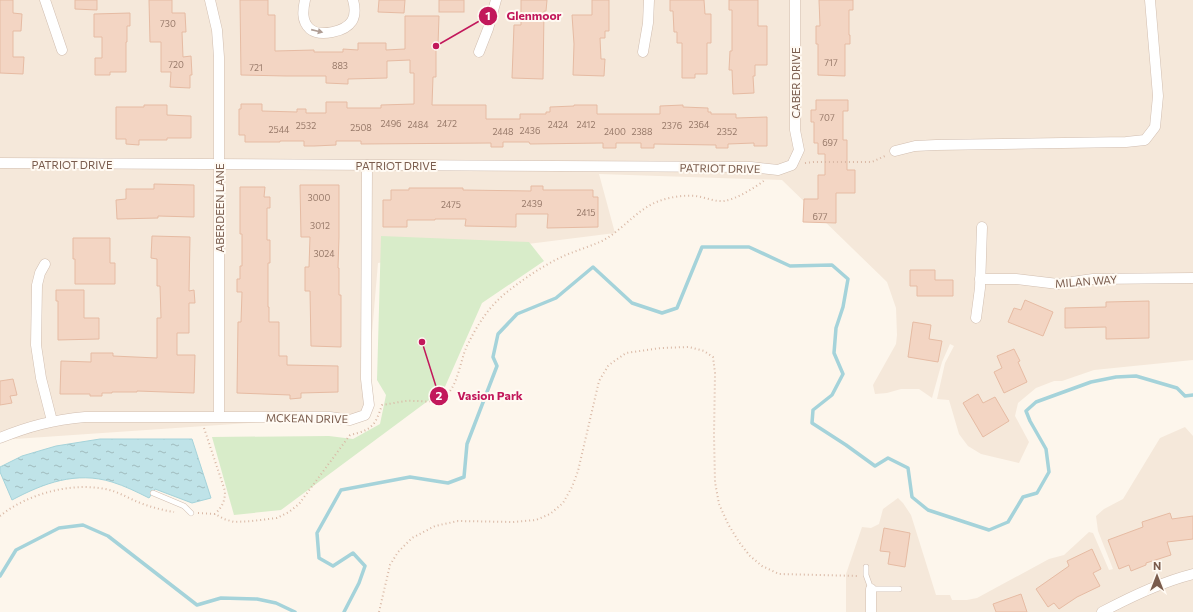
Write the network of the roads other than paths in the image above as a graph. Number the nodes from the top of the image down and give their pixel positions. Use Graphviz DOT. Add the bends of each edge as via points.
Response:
graph roads {
  1 [pos="45,0"];
  2 [pos="210,0"];
  3 [pos="305,0"];
  4 [pos="353,0"];
  5 [pos="496,0"];
  6 [pos="649,0"];
  7 [pos="795,0"];
  8 [pos="1150,0"];
  9 [pos="62,50"];
  10 [pos="479,52"];
  11 [pos="643,52"];
  12 [pos="895,151"];
  13 [pos="0,163"];
  14 [pos="219,164"];
  15 [pos="367,165"];
  16 [pos="792,165"];
  17 [pos="982,227"];
  18 [pos="45,264"];
  19 [pos="1193,278"];
  20 [pos="980,279"];
  21 [pos="976,318"];
  22 [pos="219,416"];
  23 [pos="52,421"];
  24 [pos="0,438"];
  25 [pos="153,493"];
  26 [pos="191,513"];
  27 [pos="866,567"];
  28 [pos="1193,574"];
  29 [pos="871,589"];
  30 [pos="899,589"];
  31 [pos="871,612"];
  32 [pos="1102,612"];
  1 -- 9 [label="street"];
  2 -- 14 [label="street, ABERDEEN LANE" via="217,30 219,57"];
  3 -- 4 [label="street, one-way" via="302,10 304,20 310,29 317,32 344,29 352,21 355,10"];
  5 -- 10 [label="street"];
  6 -- 11 [label="street"];
  7 -- 16 [label="street, CABER DRIVE" via="795,123 798,150"];
  8 -- 12 [label="street" via="1158,96 1155,127 1145,140 936,144"];
  13 -- 14 [label="street, PATRIOT DRIVE"];
  14 -- 15 [label="street, PATRIOT DRIVE"];
  14 -- 22 [label="street, ABERDEEN LANE"];
  15 -- 16 [label="street, PATRIOT DRIVE" via="744,167 778,170"];
  15 -- 22 [label="street, MCKEAN DRIVE" via="366,379 369,405 365,415 350,420 330,417"];
  17 -- 20 [label="street"];
  18 -- 23 [label="street" via="37,285 36,345"];
  19 -- 20 [label="street, MILAN WAY" via="1093,279 1058,284 1016,279"];
  20 -- 21 [label="street"];
  22 -- 23 [label="street, MCKEAN DRIVE" via="110,416"];
  23 -- 24 [label="street, MCKEAN DRIVE"];
  25 -- 26 [label="lane" via="184,506"];
  27 -- 29 [label="lane"];
  28 -- 32 [label="street" via="1123,600"];
  29 -- 30 [label="lane"];
  29 -- 31 [label="street"];
}
